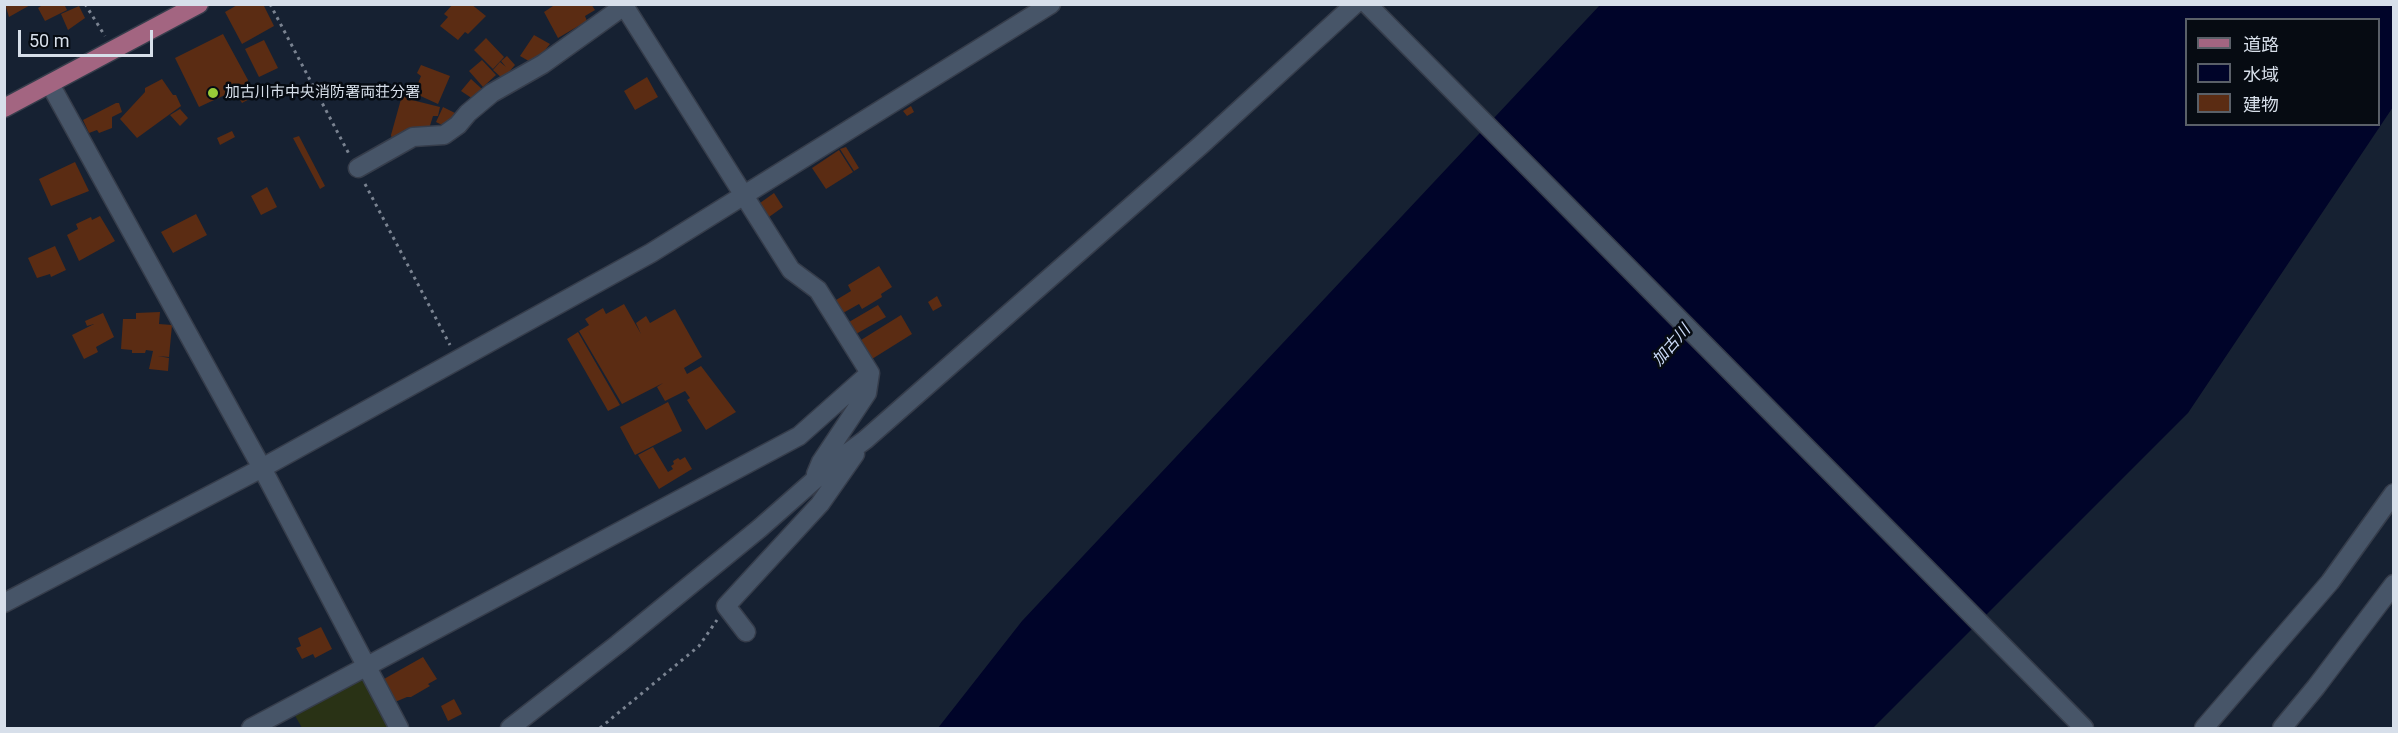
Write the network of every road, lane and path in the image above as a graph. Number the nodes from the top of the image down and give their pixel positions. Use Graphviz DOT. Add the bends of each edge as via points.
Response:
graph roads {
  1 [pos="85,4"];
  2 [pos="200,4"];
  3 [pos="1051,4"];
  4 [pos="1355,4"];
  5 [pos="1367,4"];
  6 [pos="624,5"];
  7 [pos="114,50"];
  8 [pos="51,84"];
  9 [pos="4,108"];
  10 [pos="358,168"];
  11 [pos="742,195"];
  12 [pos="870,373"];
  13 [pos="865,440"];
  14 [pos="261,468"];
  15 [pos="813,482"];
  16 [pos="2394,494"];
  17 [pos="2394,584"];
  18 [pos="4,603"];
  19 [pos="726,606"];
  20 [pos="746,632"];
  21 [pos="367,666"];
  22 [pos="251,729"];
  23 [pos="399,729"];
  24 [pos="510,729"];
  25 [pos="600,729"];
  26 [pos="2084,729"];
  27 [pos="2204,729"];
  28 [pos="2282,729"];
  1 -- 7 [label="path"];
  2 -- 7 [label="main road"];
  3 -- 11 [label="street"];
  4 -- 13 [label="street" via="1201,146"];
  5 -- 26 [label="street"];
  6 -- 10 [label="street" via="543,64 492,93 444,135 413,137"];
  6 -- 11 [label="street"];
  7 -- 8 [label="main road"];
  8 -- 9 [label="main road"];
  8 -- 14 [label="street"];
  11 -- 12 [label="street" via="791,270 818,290"];
  11 -- 14 [label="street" via="651,253"];
  12 -- 15 [label="street" via="867,393 821,462"];
  12 -- 21 [label="street" via="799,436"];
  13 -- 15 [label="street"];
  13 -- 19 [label="street" via="820,504"];
  14 -- 18 [label="street"];
  14 -- 21 [label="street"];
  15 -- 24 [label="street"];
  16 -- 27 [label="street" via="2331,582"];
  17 -- 28 [label="street"];
  19 -- 20 [label="street"];
  19 -- 25 [label="path" via="699,646"];
  21 -- 22 [label="street"];
  21 -- 23 [label="street"];
}
